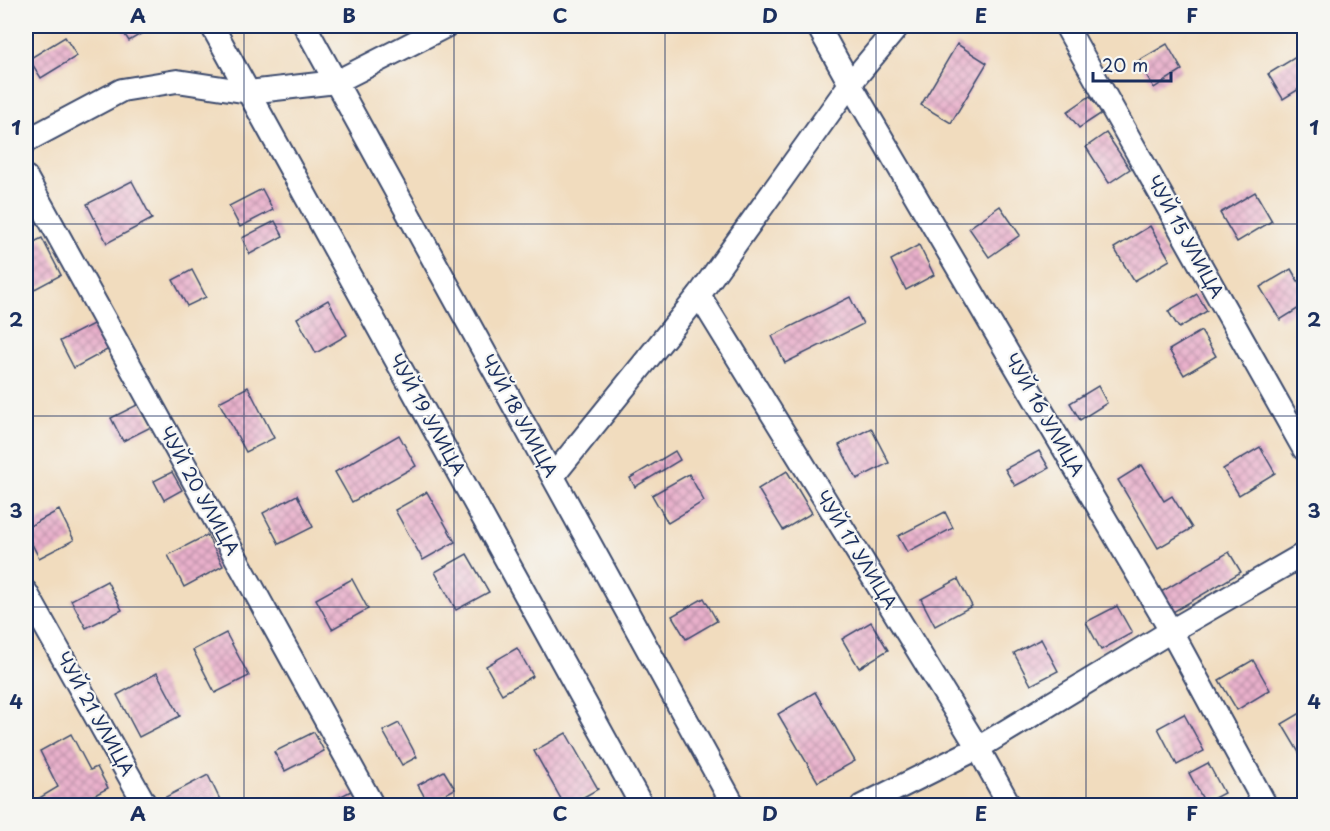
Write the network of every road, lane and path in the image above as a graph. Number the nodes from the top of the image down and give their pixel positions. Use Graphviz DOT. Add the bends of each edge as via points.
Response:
graph roads {
  1 [pos="212,26"];
  2 [pos="305,26"];
  3 [pos="446,26"];
  4 [pos="818,26"];
  5 [pos="898,26"];
  6 [pos="1066,26"];
  7 [pos="336,82"];
  8 [pos="850,84"];
  9 [pos="249,92"];
  10 [pos="26,141"];
  11 [pos="26,177"];
  12 [pos="699,296"];
  13 [pos="1305,449"];
  14 [pos="553,476"];
  15 [pos="1305,554"];
  16 [pos="26,592"];
  17 [pos="1171,631"];
  18 [pos="978,748"];
  19 [pos="146,806"];
  20 [pos="373,806"];
  21 [pos="642,806"];
  22 [pos="734,806"];
  23 [pos="862,806"];
  24 [pos="1010,806"];
  25 [pos="1266,806"];
  1 -- 9 [label="street, ЧУЙ 19 УЛИЦА"];
  2 -- 7 [label="street, ЧУЙ 18 УЛИЦА"];
  3 -- 7 [label="street"];
  4 -- 8 [label="street, ЧУЙ 16 УЛИЦА"];
  5 -- 8 [label="street"];
  6 -- 13 [label="street, ЧУЙ 15 УЛИЦА"];
  7 -- 9 [label="street"];
  7 -- 14 [label="street, ЧУЙ 18 УЛИЦА"];
  8 -- 12 [label="street"];
  8 -- 17 [label="street, ЧУЙ 16 УЛИЦА"];
  9 -- 10 [label="street" via="177,81 122,90"];
  9 -- 21 [label="street, ЧУЙ 19 УЛИЦА"];
  11 -- 20 [label="street, ЧУЙ 20 УЛИЦА"];
  12 -- 14 [label="street"];
  12 -- 18 [label="street, ЧУЙ 17 УЛИЦА"];
  14 -- 22 [label="street, ЧУЙ 18 УЛИЦА"];
  15 -- 17 [label="street"];
  16 -- 19 [label="street, ЧУЙ 21 УЛИЦА"];
  17 -- 18 [label="street"];
  17 -- 25 [label="street, ЧУЙ 16 УЛИЦА"];
  18 -- 23 [label="street"];
  18 -- 24 [label="street, ЧУЙ 17 УЛИЦА"];
}
